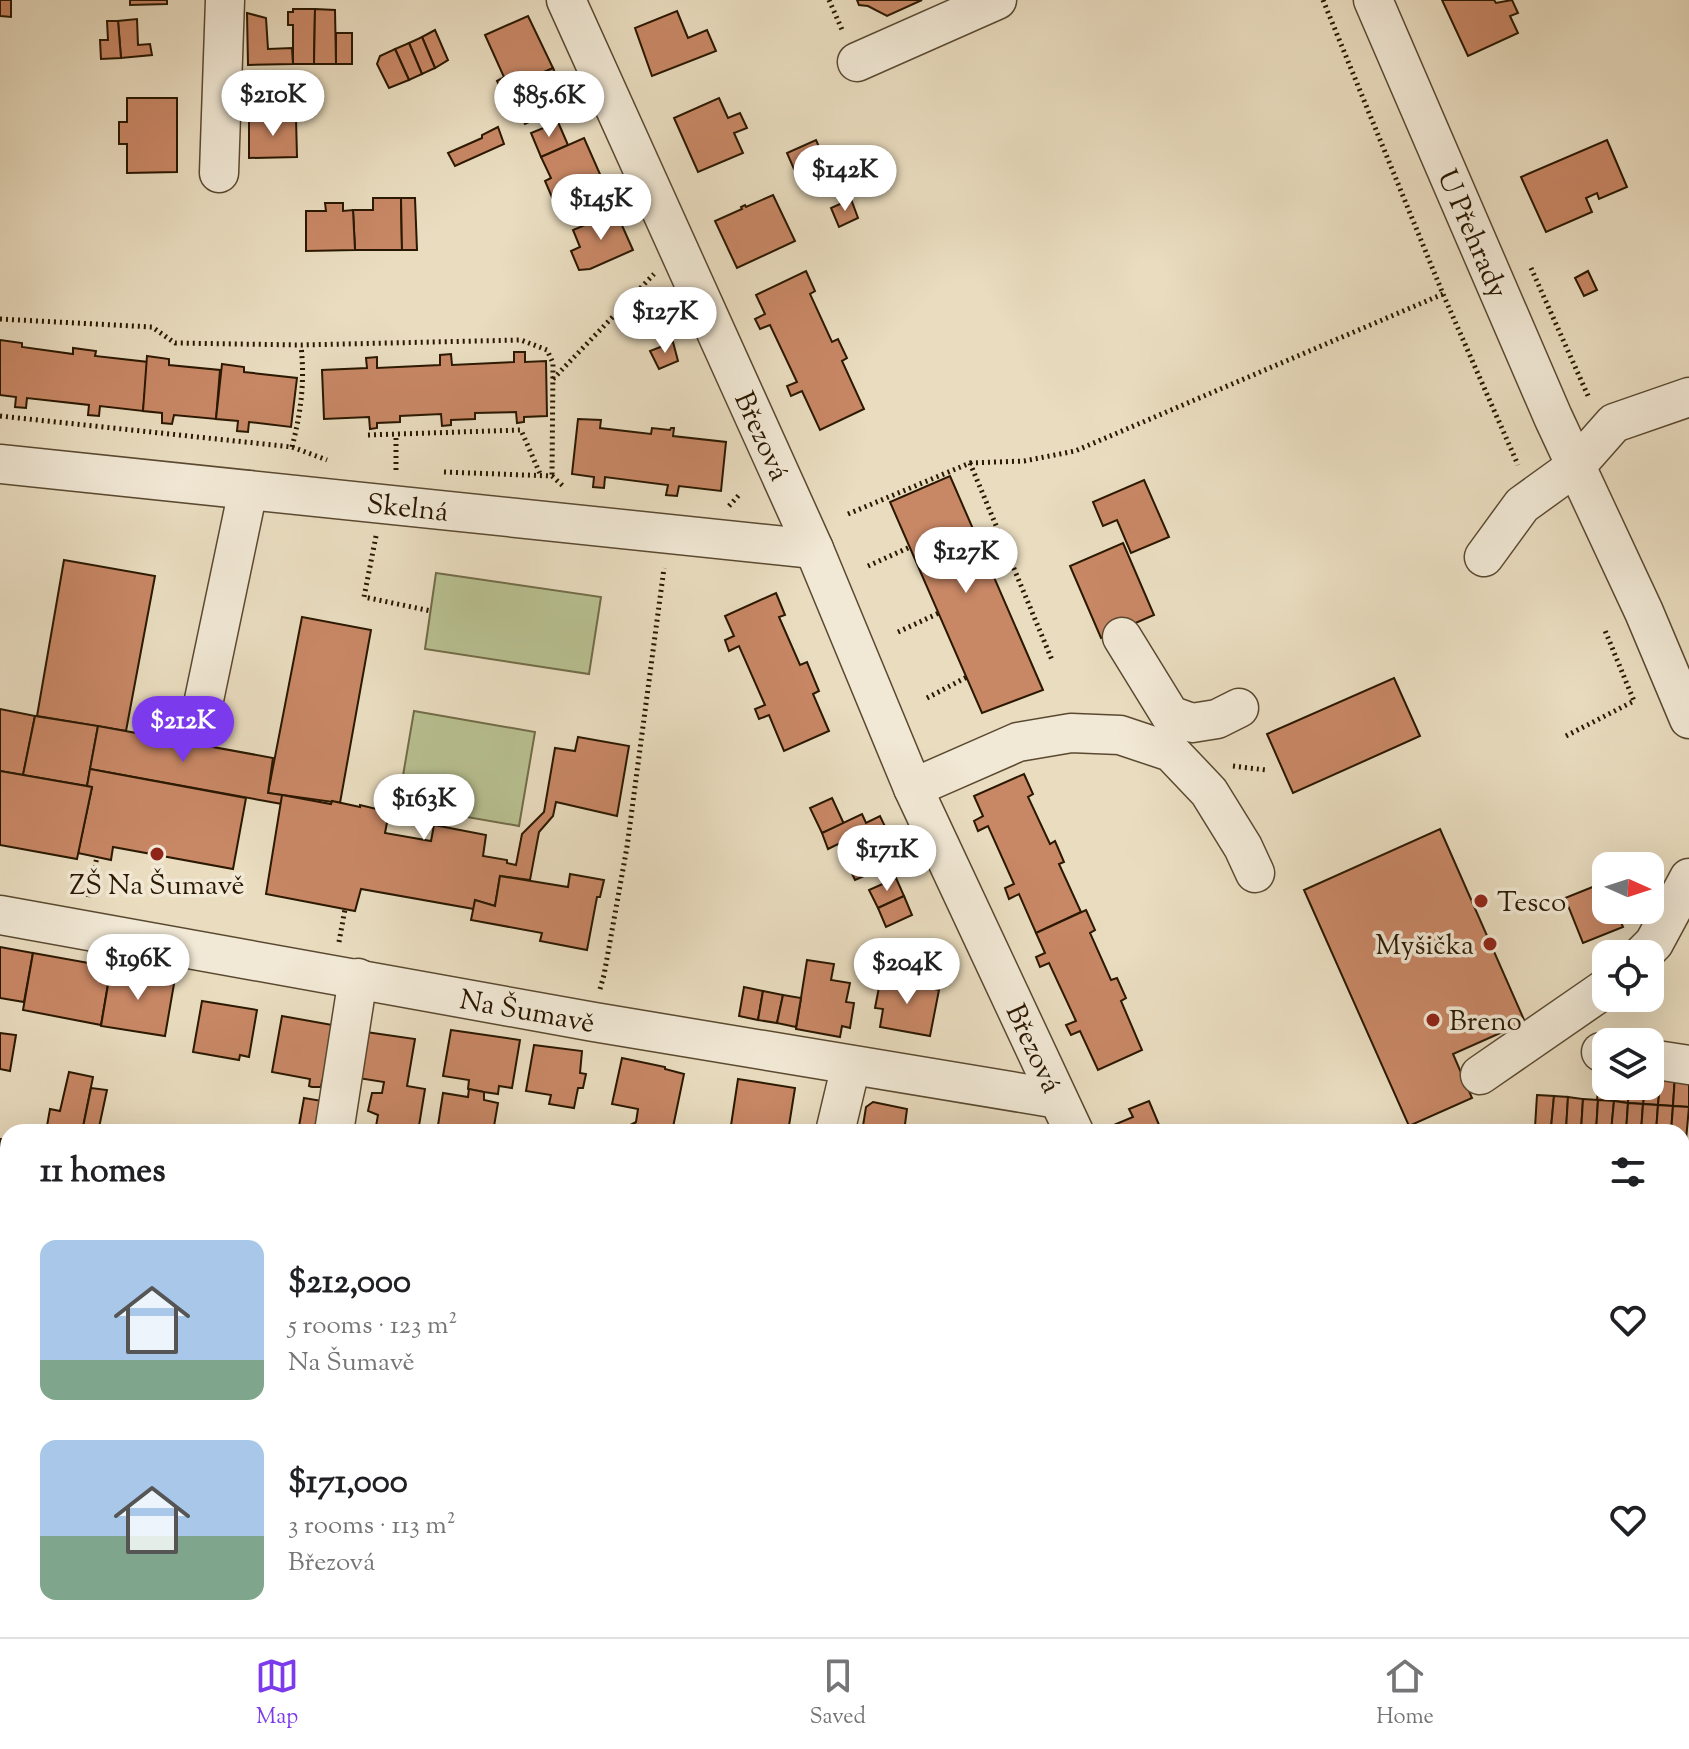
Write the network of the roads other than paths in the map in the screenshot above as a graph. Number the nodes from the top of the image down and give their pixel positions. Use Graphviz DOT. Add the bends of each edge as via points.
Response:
graph roads {
  1 [pos="225,0"];
  2 [pos="566,0"];
  3 [pos="997,0"];
  4 [pos="1373,0"];
  5 [pos="857,62"];
  6 [pos="219,173"];
  7 [pos="1689,397"];
  8 [pos="0,464"];
  9 [pos="1576,466"];
  10 [pos="248,490"];
  11 [pos="814,549"];
  12 [pos="1484,557"];
  13 [pos="1122,637"];
  14 [pos="1239,708"];
  15 [pos="201,714"];
  16 [pos="1689,719"];
  17 [pos="913,788"];
  18 [pos="1255,873"];
  19 [pos="1689,878"];
  20 [pos="0,915"];
  21 [pos="1656,940"];
  22 [pos="348,964"];
  23 [pos="1592,998"];
  24 [pos="1664,1061"];
  25 [pos="851,1065"];
  26 [pos="1689,1065"];
  27 [pos="1480,1075"];
  28 [pos="1066,1116"];
  29 [pos="335,1124"];
  30 [pos="837,1124"];
  1 -- 6 [label="street"];
  2 -- 11 [label="street, Březová"];
  3 -- 5 [label="street"];
  4 -- 9 [label="street, U Přehrady"];
  7 -- 9 [label="street" via="1614,423"];
  8 -- 10 [label="street, Skelná"];
  9 -- 12 [label="street" via="1522,505"];
  9 -- 16 [label="street, U Přehrady"];
  10 -- 11 [label="street, Skelná" via="387,480 668,535"];
  10 -- 15 [label="street"];
  11 -- 17 [label="street, Březová"];
  13 -- 14 [label="street" via="1170,715 1192,723"];
  17 -- 18 [label="street" via="1018,742 1071,733 1120,735 1171,752 1209,792"];
  17 -- 28 [label="street, Březová"];
  19 -- 21 [label="street"];
  20 -- 22 [label="street, Na Šumavě"];
  22 -- 25 [label="street, Na Šumavě" via="594,1022"];
  22 -- 29 [label="street"];
  23 -- 27 [label="street"];
  24 -- 26 [label="street"];
  25 -- 28 [label="street, Na Šumavě"];
  25 -- 30 [label="street"];
}
